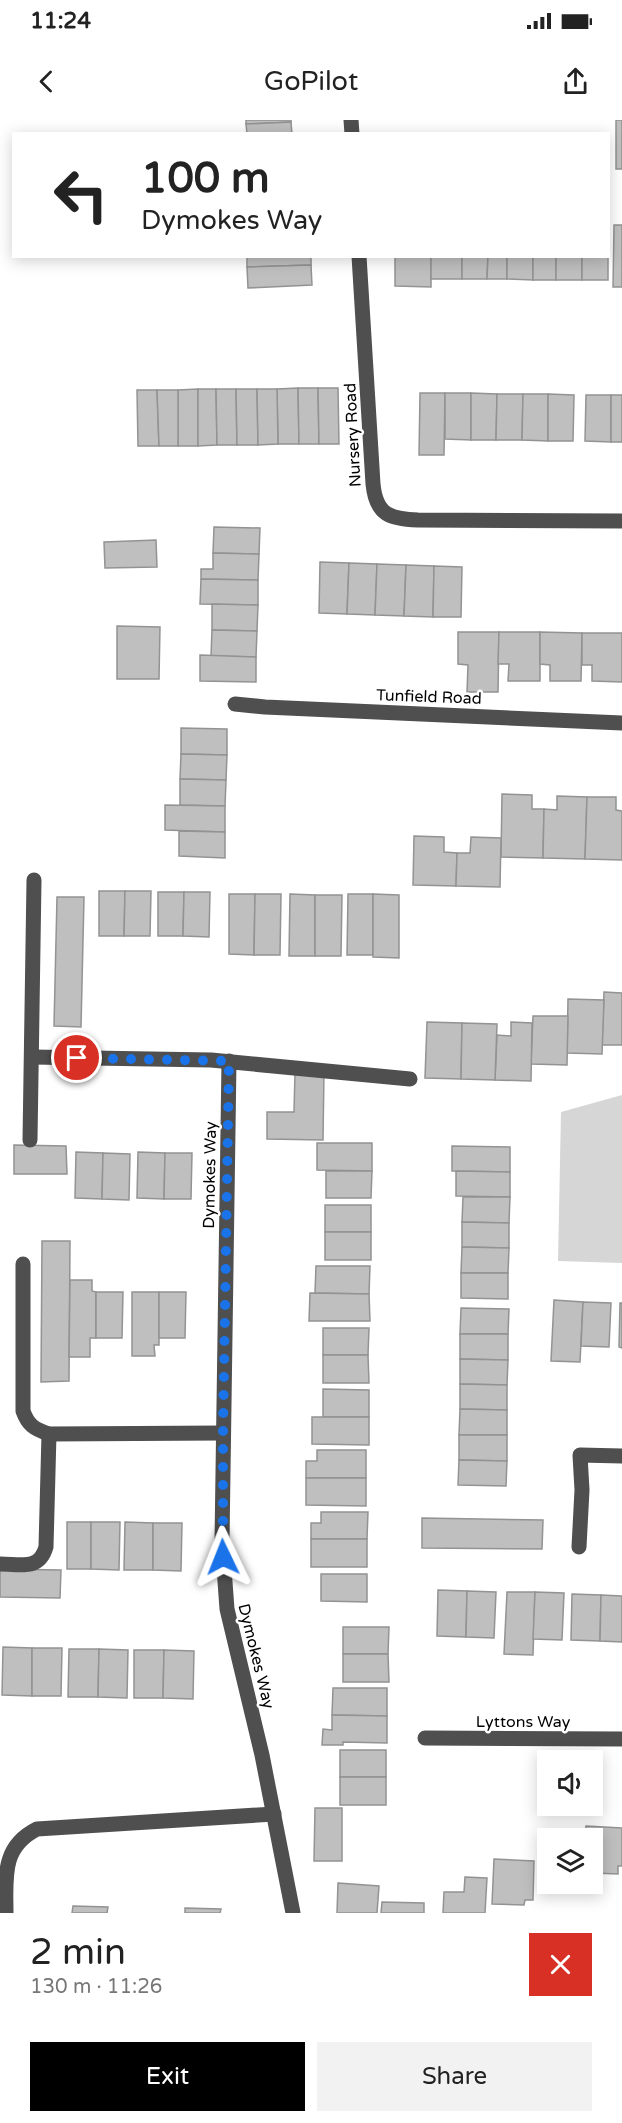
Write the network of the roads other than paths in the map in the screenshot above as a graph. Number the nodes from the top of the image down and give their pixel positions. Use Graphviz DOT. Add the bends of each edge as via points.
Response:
graph roads {
  1 [pos="359,258"];
  2 [pos="622,521"];
  3 [pos="235,704"];
  4 [pos="622,723"];
  5 [pos="34,880"];
  6 [pos="32,1058"];
  7 [pos="229,1061"];
  8 [pos="410,1079"];
  9 [pos="30,1140"];
  10 [pos="23,1264"];
  11 [pos="223,1433"];
  12 [pos="49,1434"];
  13 [pos="622,1456"];
  14 [pos="579,1547"];
  15 [pos="0,1564"];
  16 [pos="425,1738"];
  17 [pos="622,1739"];
  18 [pos="274,1814"];
  19 [pos="6,1913"];
  20 [pos="293,1913"];
  1 -- 2 [label="street, Nursery Road" via="373,484 378,507 401,519 418,520"];
  3 -- 4 [label="street, Tunfield Road"];
  5 -- 6 [label="street"];
  6 -- 7 [label="street"];
  6 -- 9 [label="street"];
  7 -- 8 [label="street"];
  7 -- 11 [label="street, Dymokes Way"];
  10 -- 12 [label="street" via="23,1411 28,1423"];
  11 -- 12 [label="street"];
  11 -- 18 [label="street, Dymokes Way" via="225,1599"];
  12 -- 15 [label="street" via="43,1558 36,1564"];
  13 -- 14 [label="street" via="580,1455"];
  16 -- 17 [label="street, Lyttons Way"];
  18 -- 19 [label="street" via="37,1829 17,1843 8,1862"];
  18 -- 20 [label="street, Dymokes Way"];
}
